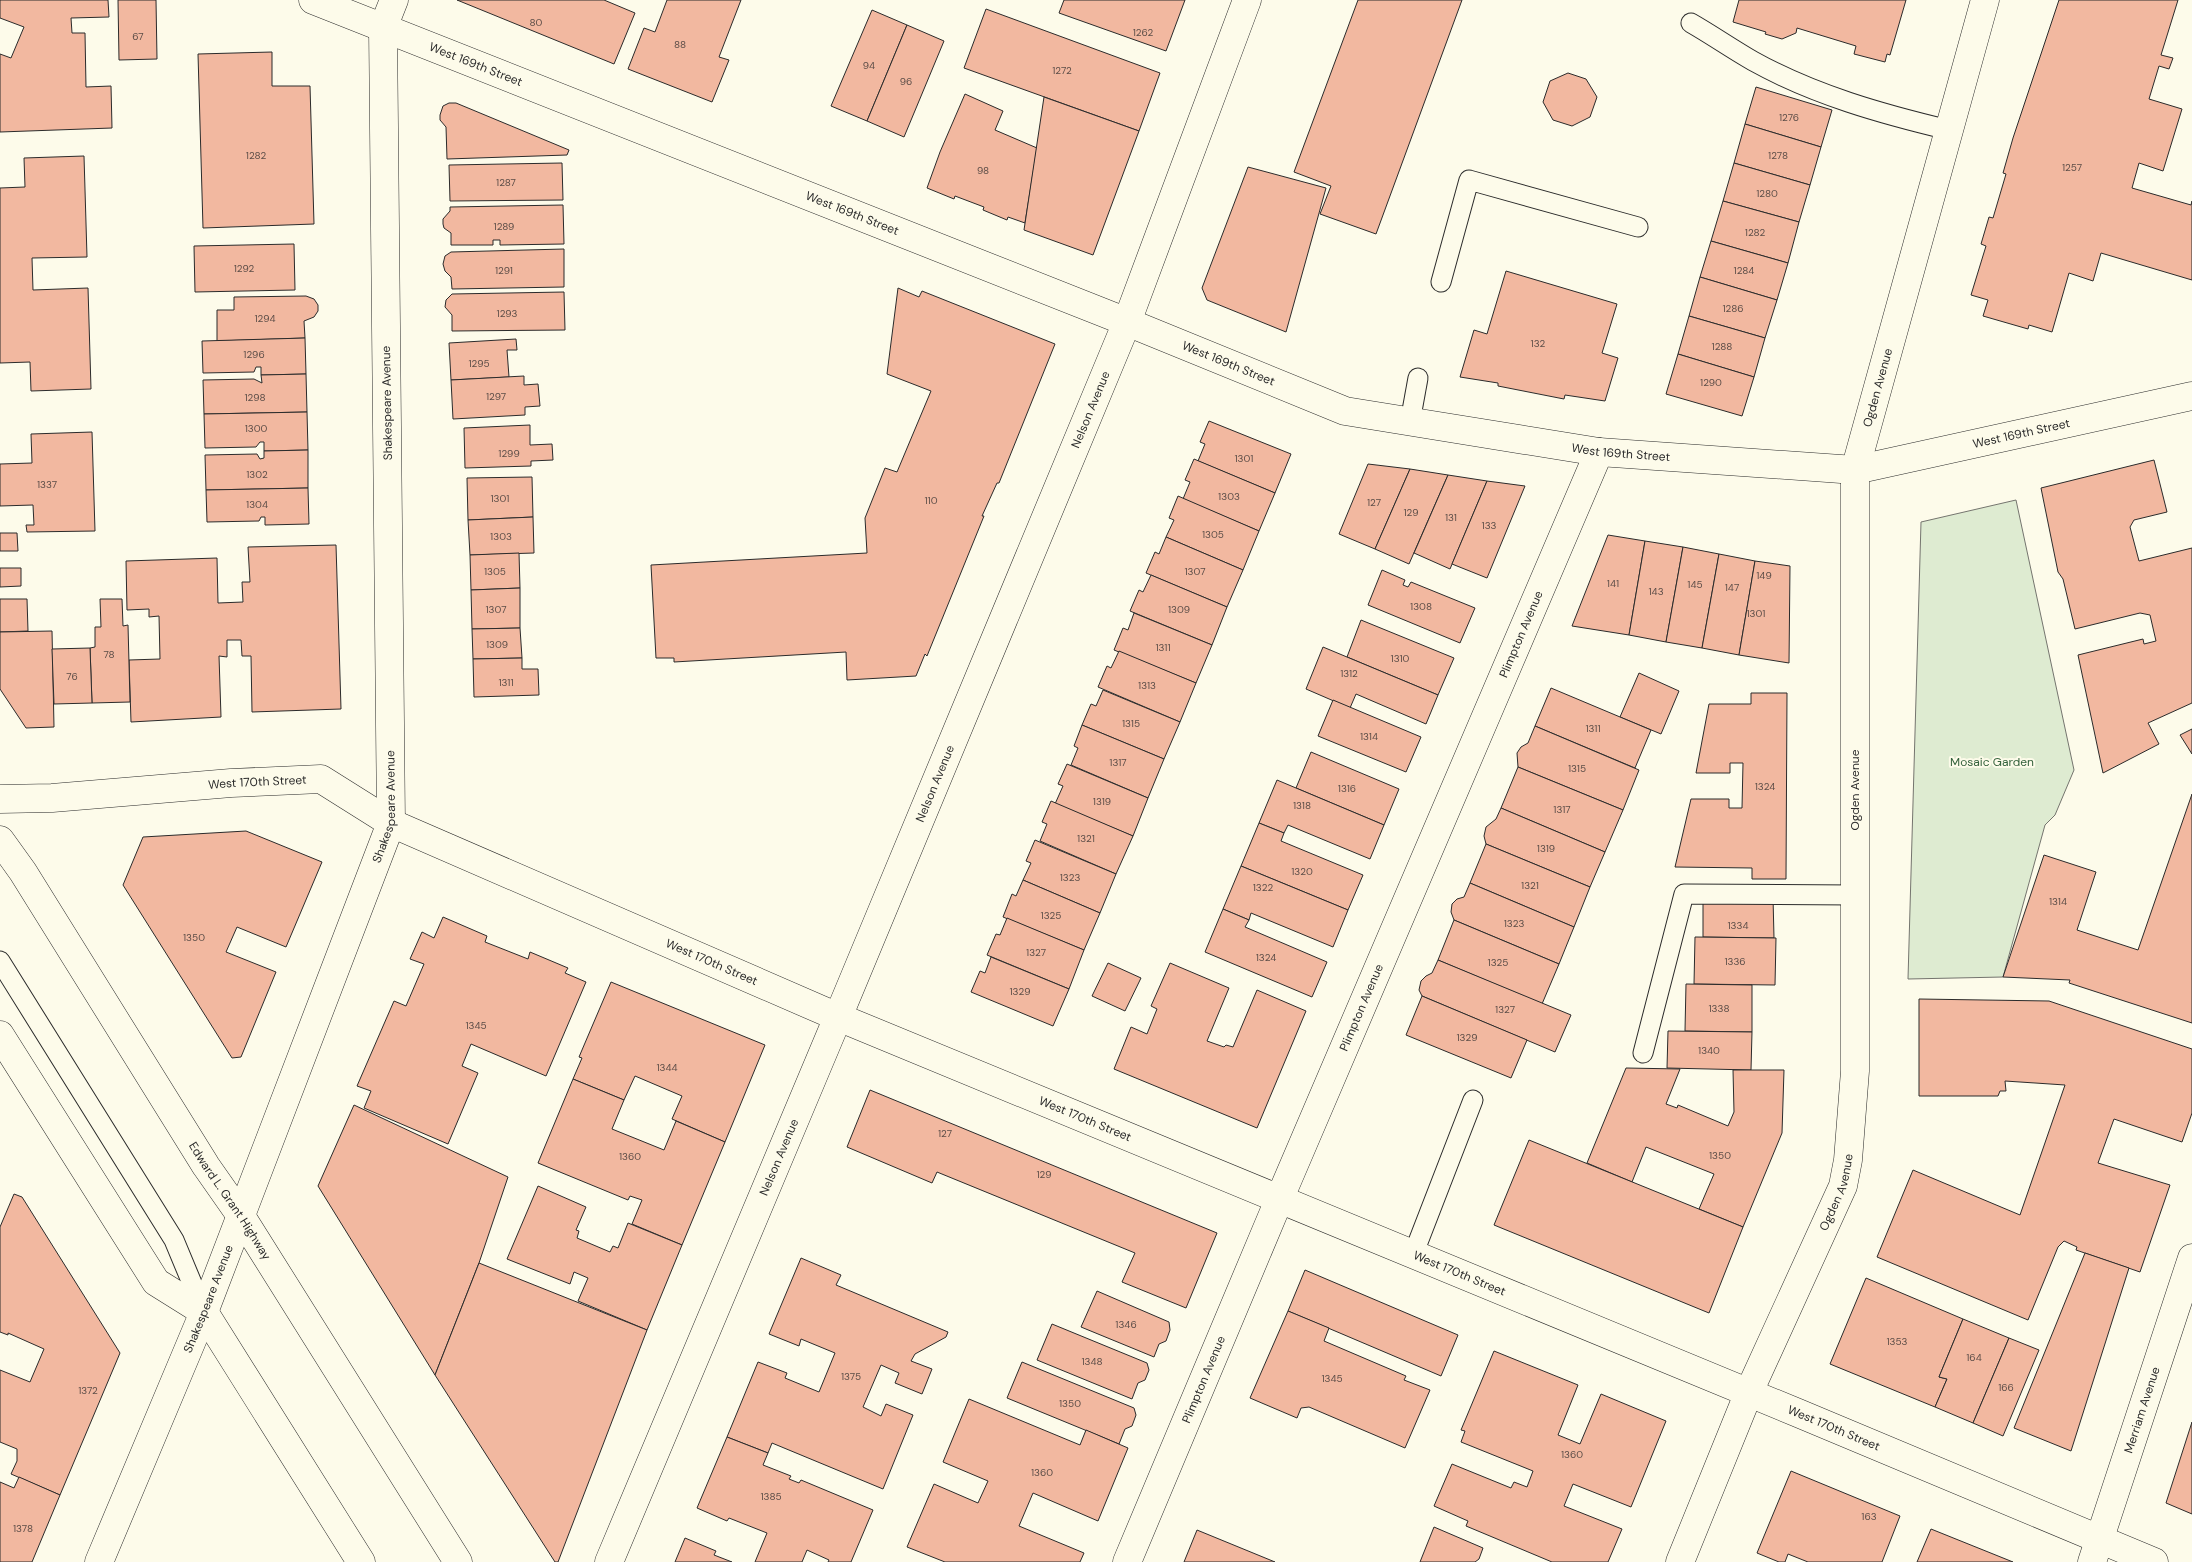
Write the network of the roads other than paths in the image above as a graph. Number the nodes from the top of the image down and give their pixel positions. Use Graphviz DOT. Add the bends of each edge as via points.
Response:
graph roads {
  1 [pos="313,0"];
  2 [pos="394,0"];
  3 [pos="1247,0"];
  4 [pos="1985,0"];
  5 [pos="1691,23"];
  6 [pos="383,28"];
  7 [pos="1949,130"];
  8 [pos="1638,227"];
  9 [pos="1441,282"];
  10 [pos="1126,322"];
  11 [pos="1418,378"];
  12 [pos="2192,396"];
  13 [pos="1410,422"];
  14 [pos="1599,452"];
  15 [pos="1855,470"];
  16 [pos="0,799"];
  17 [pos="391,822"];
  18 [pos="0,840"];
  19 [pos="1855,895"];
  20 [pos="0,961"];
  21 [pos="838,1017"];
  22 [pos="0,1035"];
  23 [pos="1643,1053"];
  24 [pos="1473,1100"];
  25 [pos="1279,1200"];
  26 [pos="241,1216"];
  27 [pos="1413,1255"];
  28 [pos="2192,1258"];
  29 [pos="204,1312"];
  30 [pos="1749,1392"];
  31 [pos="2097,1551"];
  32 [pos="99,1562"];
  33 [pos="361,1562"];
  34 [pos="458,1562"];
  35 [pos="609,1562"];
  36 [pos="1127,1562"];
  37 [pos="1680,1562"];
  38 [pos="2154,1562"];
  1 -- 6 [label="street, West 169th Street"];
  2 -- 6 [label="street, Shakespeare Avenue"];
  3 -- 10 [label="street, Nelson Avenue"];
  4 -- 7 [label="street, Ogden Avenue"];
  5 -- 7 [label="lane" via="1754,61 1821,92 1878,113"];
  6 -- 10 [label="street, West 169th Street"];
  6 -- 17 [label="street, Shakespeare Avenue"];
  7 -- 15 [label="street, Ogden Avenue"];
  8 -- 9 [label="lane" via="1469,180"];
  10 -- 13 [label="street, West 169th Street" via="1345,411"];
  10 -- 21 [label="street, Nelson Avenue"];
  11 -- 13 [label="lane"];
  12 -- 15 [label="street, West 169th Street"];
  13 -- 14 [label="street, West 169th Street"];
  14 -- 15 [label="street, West 169th Street"];
  14 -- 25 [label="street, Plimpton Avenue"];
  15 -- 19 [label="street, Ogden Avenue"];
  16 -- 17 [label="street, West 170th Street" via="321,779"];
  17 -- 21 [label="street, West 170th Street"];
  17 -- 26 [label="street, Shakespeare Avenue"];
  18 -- 26 [label="street, Edward L. Grant Highway"];
  19 -- 23 [label="lane" via="1684,894"];
  19 -- 30 [label="street, Ogden Avenue" via="1855,1071 1843,1186"];
  20 -- 29 [label="lane" via="174,1240"];
  21 -- 25 [label="street, West 170th Street"];
  21 -- 35 [label="street, Nelson Avenue"];
  22 -- 29 [label="street" via="156,1282"];
  24 -- 27 [label="lane"];
  25 -- 27 [label="street, West 170th Street"];
  25 -- 36 [label="street, Plimpton Avenue"];
  26 -- 29 [label="street, Shakespeare Avenue"];
  26 -- 34 [label="street, Edward L. Grant Highway"];
  27 -- 30 [label="street, West 170th Street"];
  28 -- 31 [label="street, Merriam Avenue"];
  29 -- 32 [label="street, Shakespeare Avenue"];
  29 -- 33 [label="street"];
  30 -- 31 [label="street, West 170th Street"];
  30 -- 37 [label="street, Ogden Avenue"];
  31 -- 38 [label="street, West 170th Street"];
}
